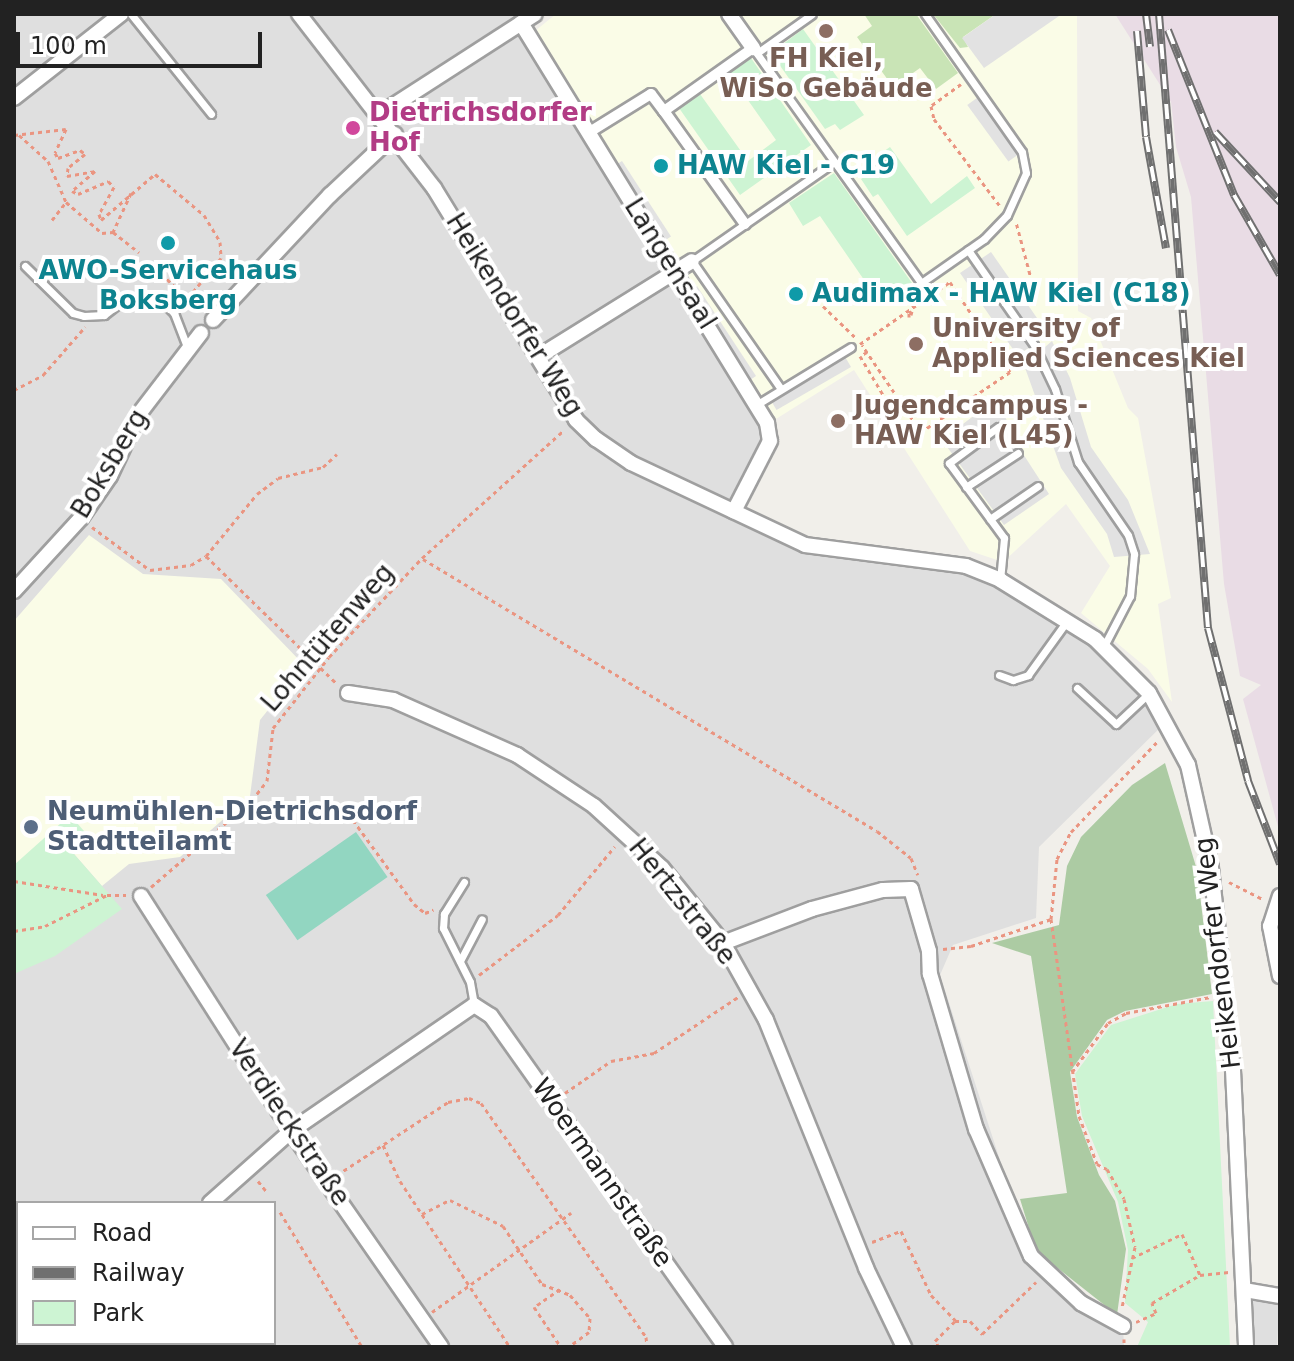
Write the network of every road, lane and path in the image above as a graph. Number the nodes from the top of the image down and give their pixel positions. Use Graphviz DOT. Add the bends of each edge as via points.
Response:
graph roads {
  1 [pos="121,14"];
  2 [pos="131,14"];
  3 [pos="299,14"];
  4 [pos="535,14"];
  5 [pos="729,14"];
  6 [pos="812,14"];
  7 [pos="925,14"];
  8 [pos="521,23"];
  9 [pos="755,51"];
  10 [pos="970,77"];
  11 [pos="14,98"];
  12 [pos="664,111"];
  13 [pos="211,114"];
  14 [pos="380,114"];
  15 [pos="588,133"];
  16 [pos="395,134"];
  17 [pos="16,135"];
  18 [pos="834,162"];
  19 [pos="133,189"];
  20 [pos="66,202"];
  21 [pos="1008,215"];
  22 [pos="52,220"];
  23 [pos="745,224"];
  24 [pos="113,232"];
  25 [pos="968,250"];
  26 [pos="139,252"];
  27 [pos="692,261"];
  28 [pos="150,262"];
  29 [pos="25,266"];
  30 [pos="675,272"];
  31 [pos="921,283"];
  32 [pos="1004,302"];
  33 [pos="167,303"];
  34 [pos="823,306"];
  35 [pos="174,313"];
  36 [pos="910,314"];
  37 [pos="84,316"];
  38 [pos="213,320"];
  39 [pos="201,333"];
  40 [pos="861,343"];
  41 [pos="851,347"];
  42 [pos="188,349"];
  43 [pos="867,352"];
  44 [pos="538,357"];
  45 [pos="781,389"];
  46 [pos="14,390"];
  47 [pos="900,401"];
  48 [pos="756,405"];
  49 [pos="576,420"];
  50 [pos="998,427"];
  51 [pos="921,432"];
  52 [pos="910,438"];
  53 [pos="1018,453"];
  54 [pos="337,454"];
  55 [pos="1038,486"];
  56 [pos="966,487"];
  57 [pos="734,511"];
  58 [pos="81,518"];
  59 [pos="990,519"];
  60 [pos="206,556"];
  61 [pos="422,558"];
  62 [pos="1000,580"];
  63 [pos="14,591"];
  64 [pos="1067,621"];
  65 [pos="1104,646"];
  66 [pos="320,668"];
  67 [pos="999,675"];
  68 [pos="1077,688"];
  69 [pos="348,693"];
  70 [pos="1149,693"];
  71 [pos="1172,727"];
  72 [pos="252,800"];
  73 [pos="626,833"];
  74 [pos="14,881"];
  75 [pos="464,882"];
  76 [pos="1231,883"];
  77 [pos="911,889"];
  78 [pos="107,895"];
  79 [pos="141,896"];
  80 [pos="1273,898"];
  81 [pos="444,914"];
  82 [pos="482,919"];
  83 [pos="1051,919"];
  84 [pos="14,931"];
  85 [pos="723,943"];
  86 [pos="929,951"];
  87 [pos="460,961"];
  88 [pos="1280,976"];
  89 [pos="470,982"];
  90 [pos="750,991"];
  91 [pos="1226,995"];
  92 [pos="474,1005"];
  93 [pos="1072,1072"];
  94 [pos="552,1102"];
  95 [pos="291,1131"];
  96 [pos="383,1145"];
  97 [pos="327,1181"];
  98 [pos="212,1201"];
  99 [pos="280,1212"];
  100 [pos="571,1213"];
  101 [pos="422,1214"];
  102 [pos="563,1218"];
  103 [pos="888,1236"];
  104 [pos="520,1250"];
  105 [pos="1129,1260"];
  106 [pos="1228,1272"];
  107 [pos="1045,1274"];
  108 [pos="1200,1275"];
  109 [pos="469,1286"];
  110 [pos="560,1289"];
  111 [pos="1245,1290"];
  112 [pos="1279,1294"];
  113 [pos="1149,1318"];
  114 [pos="423,1319"];
  115 [pos="955,1321"];
  116 [pos="1123,1326"];
  117 [pos="362,1347"];
  118 [pos="441,1347"];
  119 [pos="510,1347"];
  120 [pos="561,1347"];
  121 [pos="568,1347"];
  122 [pos="647,1347"];
  123 [pos="725,1347"];
  124 [pos="904,1347"];
  125 [pos="939,1347"];
  126 [pos="1246,1347"];
  1 -- 11 [label="street"];
  2 -- 13 [label="lane"];
  3 -- 14 [label="street, Heikendorfer Weg"];
  4 -- 8 [label="street"];
  5 -- 9 [label="street"];
  6 -- 9 [label="lane"];
  7 -- 10 [label="lane"];
  8 -- 14 [label="street"];
  8 -- 15 [label="street, Langensaal"];
  9 -- 12 [label="street"];
  9 -- 18 [label="lane"];
  10 -- 21 [label="lane" via="1022,152 1026,173"];
  10 -- 21 [label="path" via="931,106 934,119"];
  12 -- 15 [label="street" via="651,94"];
  12 -- 23 [label="street"];
  14 -- 16 [label="street, Heikendorfer Weg"];
  15 -- 30 [label="street, Langensaal"];
  16 -- 38 [label="street"];
  16 -- 44 [label="street, Heikendorfer Weg" via="465,231"];
  17 -- 19 [label="path" via="66,129 55,153 58,158 80,150 85,154 68,168 67,176 95,171 72,191 78,194 108,181 114,187 99,214 101,220"];
  17 -- 20 [label="path" via="48,161"];
  18 -- 23 [label="lane"];
  18 -- 31 [label="lane"];
  19 -- 24 [label="path"];
  19 -- 35 [label="path" via="146,176 162,179 204,215 220,242 217,268"];
  20 -- 22 [label="path"];
  20 -- 24 [label="path" via="102,233"];
  21 -- 25 [label="lane"];
  21 -- 32 [label="path" via="1015,220 1033,280"];
  23 -- 27 [label="lane"];
  24 -- 26 [label="path"];
  25 -- 31 [label="lane"];
  25 -- 32 [label="lane"];
  27 -- 30 [label="street"];
  27 -- 45 [label="lane"];
  28 -- 33 [label="path" via="175,287"];
  29 -- 37 [label="lane" via="73,313"];
  30 -- 44 [label="street"];
  30 -- 48 [label="street, Langensaal"];
  31 -- 36 [label="path"];
  32 -- 65 [label="lane" via="1045,365 1078,462 1114,511 1134,554 1130,596"];
  33 -- 35 [label="lane"];
  33 -- 37 [label="lane" via="139,294 104,315"];
  34 -- 40 [label="path"];
  35 -- 42 [label="lane"];
  36 -- 40 [label="path"];
  36 -- 51 [label="path" via="950,282 1010,372"];
  37 -- 46 [label="path" via="85,330 43,375"];
  39 -- 42 [label="street, Boksberg"];
  40 -- 43 [label="path"];
  41 -- 45 [label="lane"];
  42 -- 58 [label="street, Boksberg" via="139,414 110,476"];
  43 -- 47 [label="path"];
  43 -- 47 [label="path" via="860,356 891,408"];
  44 -- 49 [label="street, Heikendorfer Weg"];
  45 -- 48 [label="lane"];
  47 -- 51 [label="path"];
  48 -- 57 [label="street, Langensaal" via="770,441"];
  49 -- 57 [label="street, Heikendorfer Weg" via="631,463"];
  49 -- 61 [label="path, Lohntütenweg"];
  50 -- 56 [label="lane" via="949,463"];
  51 -- 52 [label="path"];
  53 -- 56 [label="lane"];
  54 -- 60 [label="path" via="323,467 278,478 257,494"];
  55 -- 59 [label="lane"];
  56 -- 59 [label="lane"];
  57 -- 62 [label="street, Heikendorfer Weg" via="805,545 966,566"];
  58 -- 60 [label="path" via="150,570 191,565"];
  58 -- 63 [label="street, Boksberg"];
  59 -- 62 [label="lane" via="1004,538"];
  60 -- 66 [label="path"];
  61 -- 66 [label="path, Lohntütenweg"];
  61 -- 77 [label="path" via="877,831 911,858 919,873"];
  62 -- 64 [label="street, Heikendorfer Weg"];
  64 -- 65 [label="street, Heikendorfer Weg"];
  64 -- 67 [label="lane" via="1028,675 1013,680"];
  65 -- 70 [label="street, Heikendorfer Weg"];
  66 -- 69 [label="path"];
  66 -- 72 [label="path, Lohntütenweg" via="273,728 267,781"];
  68 -- 70 [label="lane" via="1116,724"];
  69 -- 73 [label="street, Hertzstraße" via="393,700 475,733 559,781"];
  70 -- 71 [label="street, Heikendorfer Weg"];
  71 -- 83 [label="path" via="1071,832 1057,859"];
  71 -- 91 [label="street, Heikendorfer Weg" via="1201,814"];
  72 -- 79 [label="path, Lohntütenweg"];
  72 -- 81 [label="path" via="273,807 299,802 353,820 414,904 425,913"];
  73 -- 85 [label="street, Hertzstraße"];
  73 -- 89 [label="path" via="558,915"];
  74 -- 78 [label="path"];
  75 -- 81 [label="lane"];
  76 -- 80 [label="path"];
  77 -- 85 [label="street" via="883,890 812,909"];
  77 -- 86 [label="street"];
  78 -- 79 [label="path"];
  78 -- 84 [label="path" via="45,926"];
  79 -- 95 [label="street, Verdieckstraße"];
  80 -- 88 [label="street" via="1270,926"];
  81 -- 87 [label="lane" via="443,928"];
  82 -- 87 [label="lane"];
  83 -- 86 [label="path" via="971,946"];
  83 -- 93 [label="path"];
  85 -- 90 [label="street, Hertzstraße"];
  86 -- 107 [label="street" via="930,974 976,1129 1010,1212"];
  87 -- 89 [label="lane"];
  89 -- 92 [label="lane"];
  90 -- 94 [label="path" via="654,1053 611,1061"];
  90 -- 124 [label="street, Hertzstraße"];
  91 -- 93 [label="path" via="1126,1013 1098,1032"];
  91 -- 111 [label="street, Heikendorfer Weg"];
  92 -- 94 [label="street, Woermannstraße" via="491,1016"];
  92 -- 95 [label="street"];
  93 -- 105 [label="path" via="1079,1116 1097,1164 1107,1169 1124,1199 1135,1247"];
  94 -- 123 [label="street, Woermannstraße"];
  95 -- 97 [label="street, Verdieckstraße"];
  95 -- 98 [label="street"];
  96 -- 97 [label="path"];
  96 -- 101 [label="path"];
  96 -- 102 [label="path" via="448,1102 469,1098 481,1103"];
  97 -- 114 [label="street, Verdieckstraße"];
  99 -- 117 [label="path"];
  100 -- 102 [label="path"];
  101 -- 104 [label="path" via="450,1200 462,1204 503,1226"];
  101 -- 109 [label="path"];
  102 -- 104 [label="path"];
  102 -- 122 [label="path" via="646,1337"];
  103 -- 115 [label="path" via="901,1231 931,1295"];
  104 -- 109 [label="path"];
  104 -- 110 [label="path" via="542,1284"];
  105 -- 108 [label="path" via="1182,1234"];
  105 -- 116 [label="path" via="1121,1303"];
  106 -- 108 [label="path"];
  107 -- 115 [label="path" via="982,1334 970,1321"];
  107 -- 116 [label="street" via="1081,1303"];
  108 -- 113 [label="path" via="1152,1303 1156,1313"];
  109 -- 114 [label="path"];
  109 -- 119 [label="path"];
  110 -- 120 [label="path" via="534,1307"];
  110 -- 121 [label="path" via="581,1304 593,1325"];
  111 -- 112 [label="street"];
  111 -- 126 [label="street, Heikendorfer Weg"];
  114 -- 118 [label="street, Verdieckstraße"];
  115 -- 125 [label="path" via="935,1341"];
}
